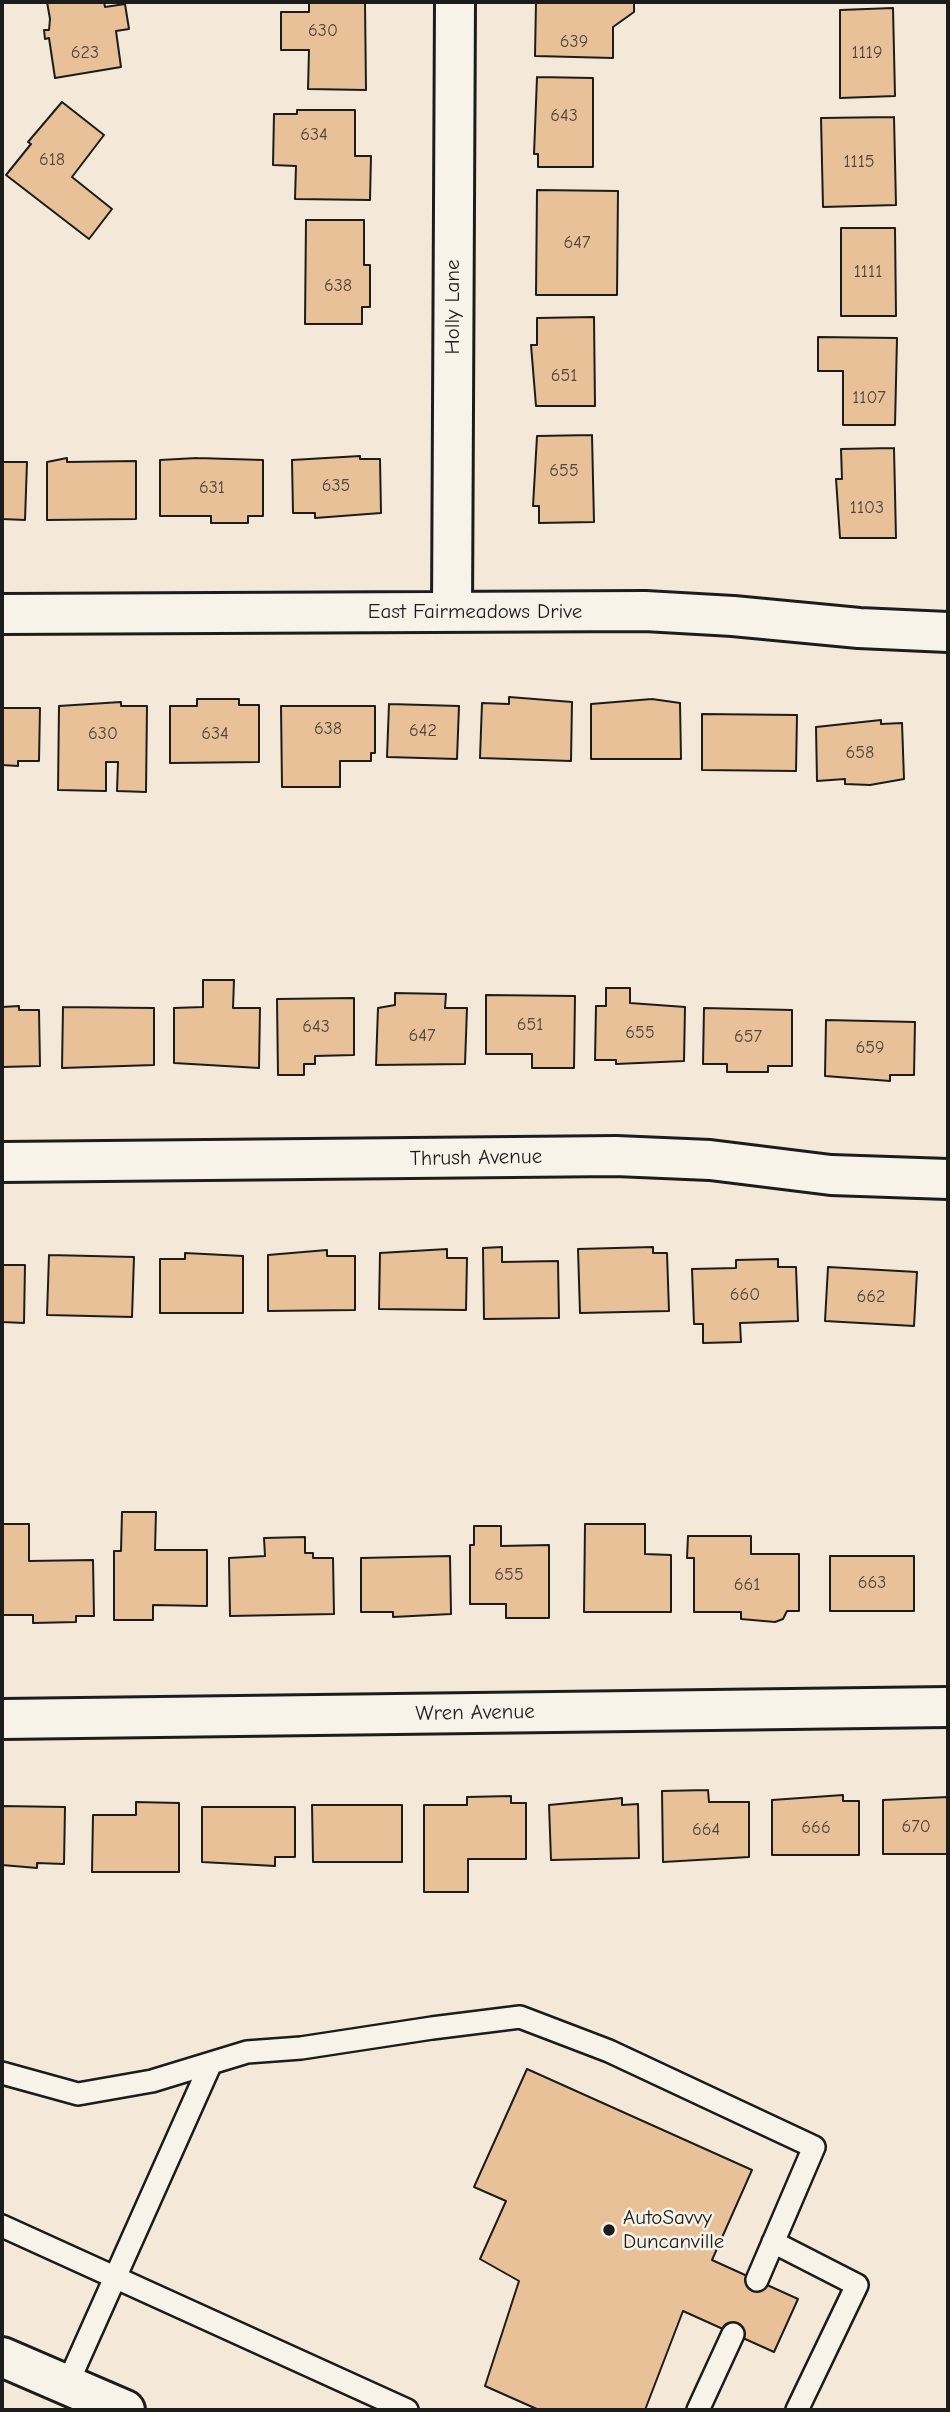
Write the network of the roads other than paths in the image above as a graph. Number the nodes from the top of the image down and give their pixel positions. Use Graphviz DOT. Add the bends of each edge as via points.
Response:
graph roads {
  1 [pos="455,2"];
  2 [pos="452,612"];
  3 [pos="2,614"];
  4 [pos="948,632"];
  5 [pos="2,1162"];
  6 [pos="948,1178"];
  7 [pos="948,1707"];
  8 [pos="2,1719"];
  9 [pos="211,2063"];
  10 [pos="2,2073"];
  11 [pos="2,2226"];
  12 [pos="773,2242"];
  13 [pos="116,2278"];
  14 [pos="757,2280"];
  15 [pos="733,2334"];
  16 [pos="2,2357"];
  17 [pos="67,2385"];
  18 [pos="125,2410"];
  19 [pos="406,2410"];
  20 [pos="698,2410"];
  21 [pos="797,2410"];
  1 -- 2 [label="street, Holly Lane"];
  2 -- 3 [label="street, East Fairmeadows Drive"];
  2 -- 4 [label="street, East Fairmeadows Drive" via="645,611"];
  5 -- 6 [label="street, Thrush Avenue" via="616,1156 710,1160 831,1175"];
  7 -- 8 [label="street, Wren Avenue"];
  9 -- 10 [label="lane" via="152,2081 78,2094"];
  9 -- 12 [label="lane" via="247,2052 520,2017 609,2051 814,2147"];
  9 -- 13 [label="lane"];
  11 -- 13 [label="lane"];
  12 -- 14 [label="lane"];
  12 -- 21 [label="lane" via="857,2285"];
  13 -- 17 [label="lane"];
  13 -- 19 [label="lane"];
  15 -- 20 [label="lane"];
  16 -- 17 [label="street"];
  17 -- 18 [label="street"];
}
